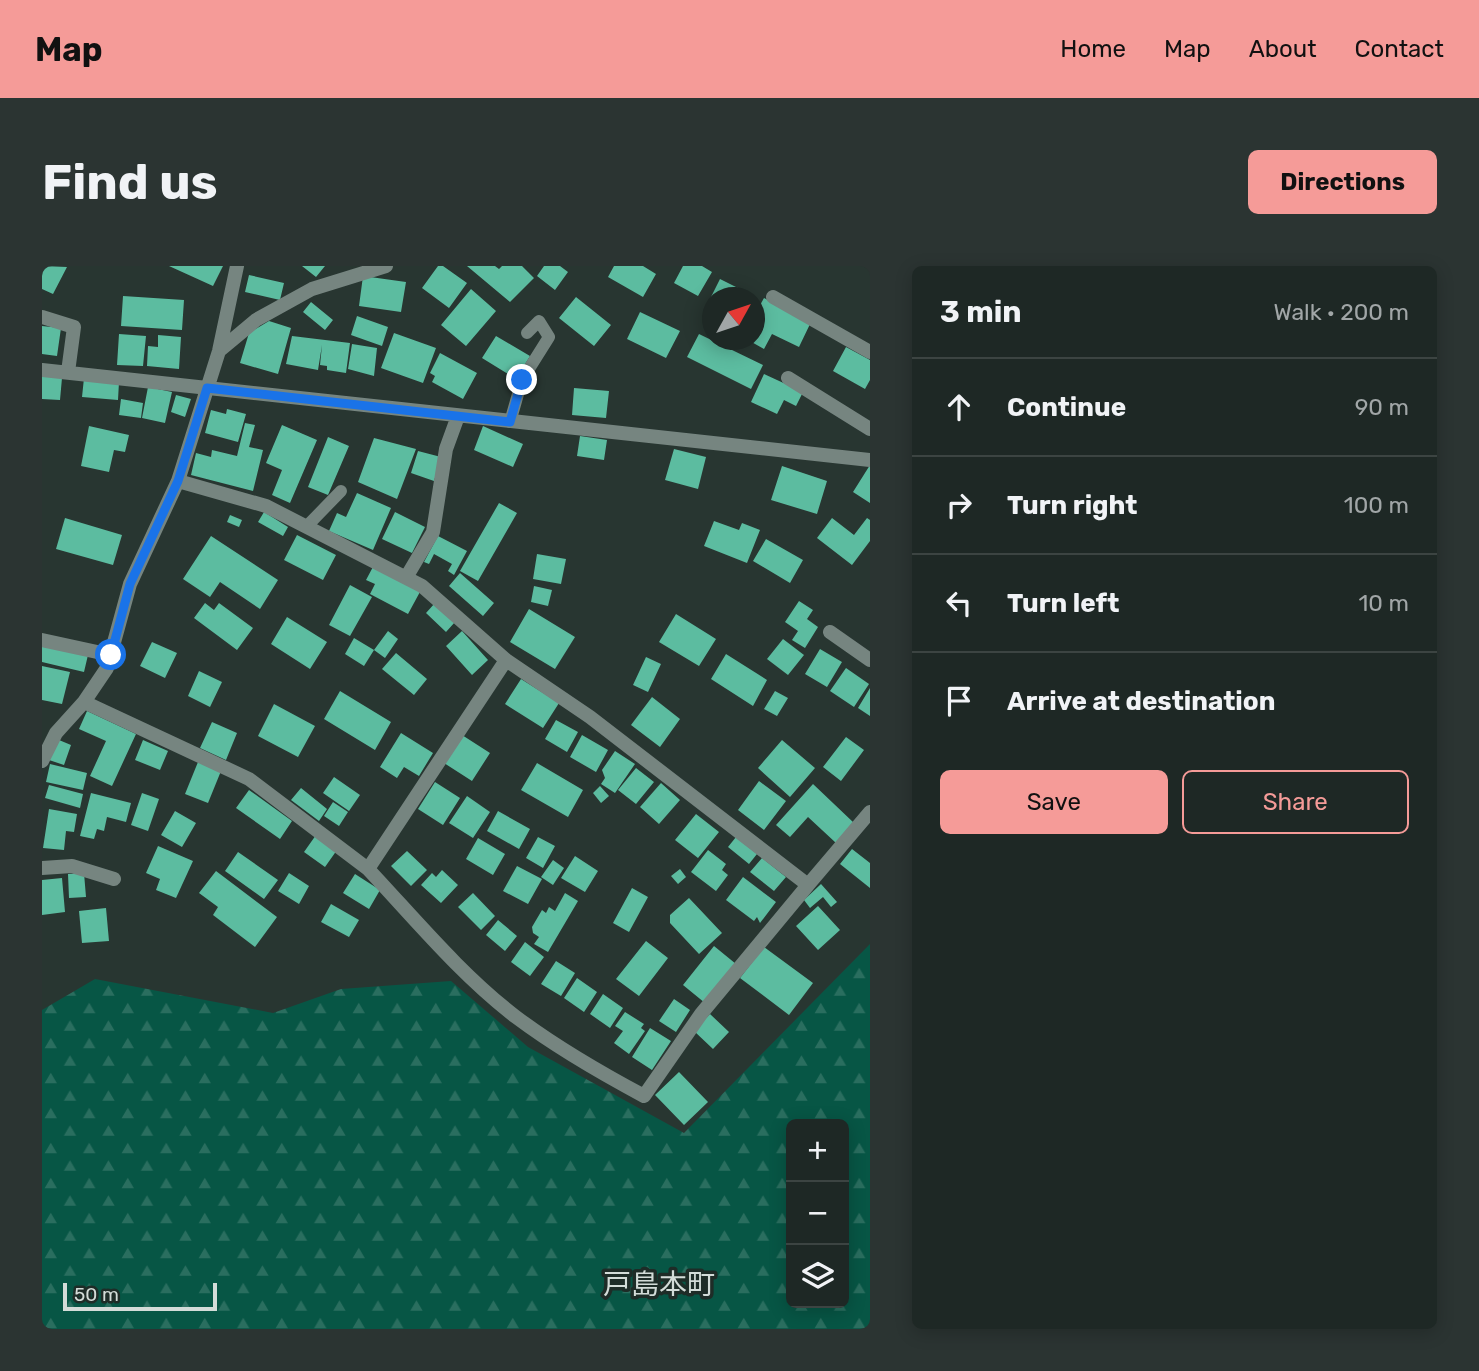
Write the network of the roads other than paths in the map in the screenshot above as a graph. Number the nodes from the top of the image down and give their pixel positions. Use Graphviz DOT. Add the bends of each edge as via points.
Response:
graph roads {
  1 [pos="237,266"];
  2 [pos="386,266"];
  3 [pos="364,268"];
  4 [pos="773,297"];
  5 [pos="42,317"];
  6 [pos="527,332"];
  7 [pos="219,351"];
  8 [pos="870,352"];
  9 [pos="42,370"];
  10 [pos="68,372"];
  11 [pos="788,378"];
  12 [pos="207,388"];
  13 [pos="458,416"];
  14 [pos="510,422"];
  15 [pos="870,429"];
  16 [pos="870,460"];
  17 [pos="178,481"];
  18 [pos="341,491"];
  19 [pos="308,526"];
  20 [pos="407,576"];
  21 [pos="830,632"];
  22 [pos="42,640"];
  23 [pos="111,655"];
  24 [pos="506,660"];
  25 [pos="870,660"];
  26 [pos="83,702"];
  27 [pos="42,761"];
  28 [pos="870,812"];
  29 [pos="42,868"];
  30 [pos="368,869"];
  31 [pos="114,879"];
  32 [pos="808,885"];
  1 -- 7 [label="street"];
  2 -- 3 [label="street"];
  3 -- 7 [label="street" via="305,292 256,320"];
  4 -- 8 [label="street"];
  5 -- 10 [label="street" via="74,327"];
  6 -- 14 [label="lane" via="539,321 549,337 522,380"];
  7 -- 12 [label="street"];
  9 -- 10 [label="street"];
  10 -- 12 [label="street"];
  11 -- 15 [label="street"];
  12 -- 13 [label="street"];
  12 -- 17 [label="street"];
  13 -- 14 [label="street"];
  13 -- 20 [label="street" via="444,455 433,532"];
  14 -- 16 [label="street"];
  17 -- 19 [label="street" via="266,506"];
  17 -- 23 [label="street" via="130,584"];
  18 -- 19 [label="lane"];
  19 -- 20 [label="street"];
  20 -- 24 [label="street" via="435,594"];
  21 -- 25 [label="street"];
  22 -- 23 [label="street"];
  23 -- 26 [label="street"];
  24 -- 30 [label="street"];
  24 -- 32 [label="street" via="590,717"];
  26 -- 27 [label="street" via="56,733"];
  26 -- 30 [label="street" via="249,779"];
  28 -- 32 [label="street"];
  29 -- 31 [label="street" via="72,866"];
  30 -- 32 [label="street" via="464,971 514,1016 587,1066 643,1096 701,1014"];
}
